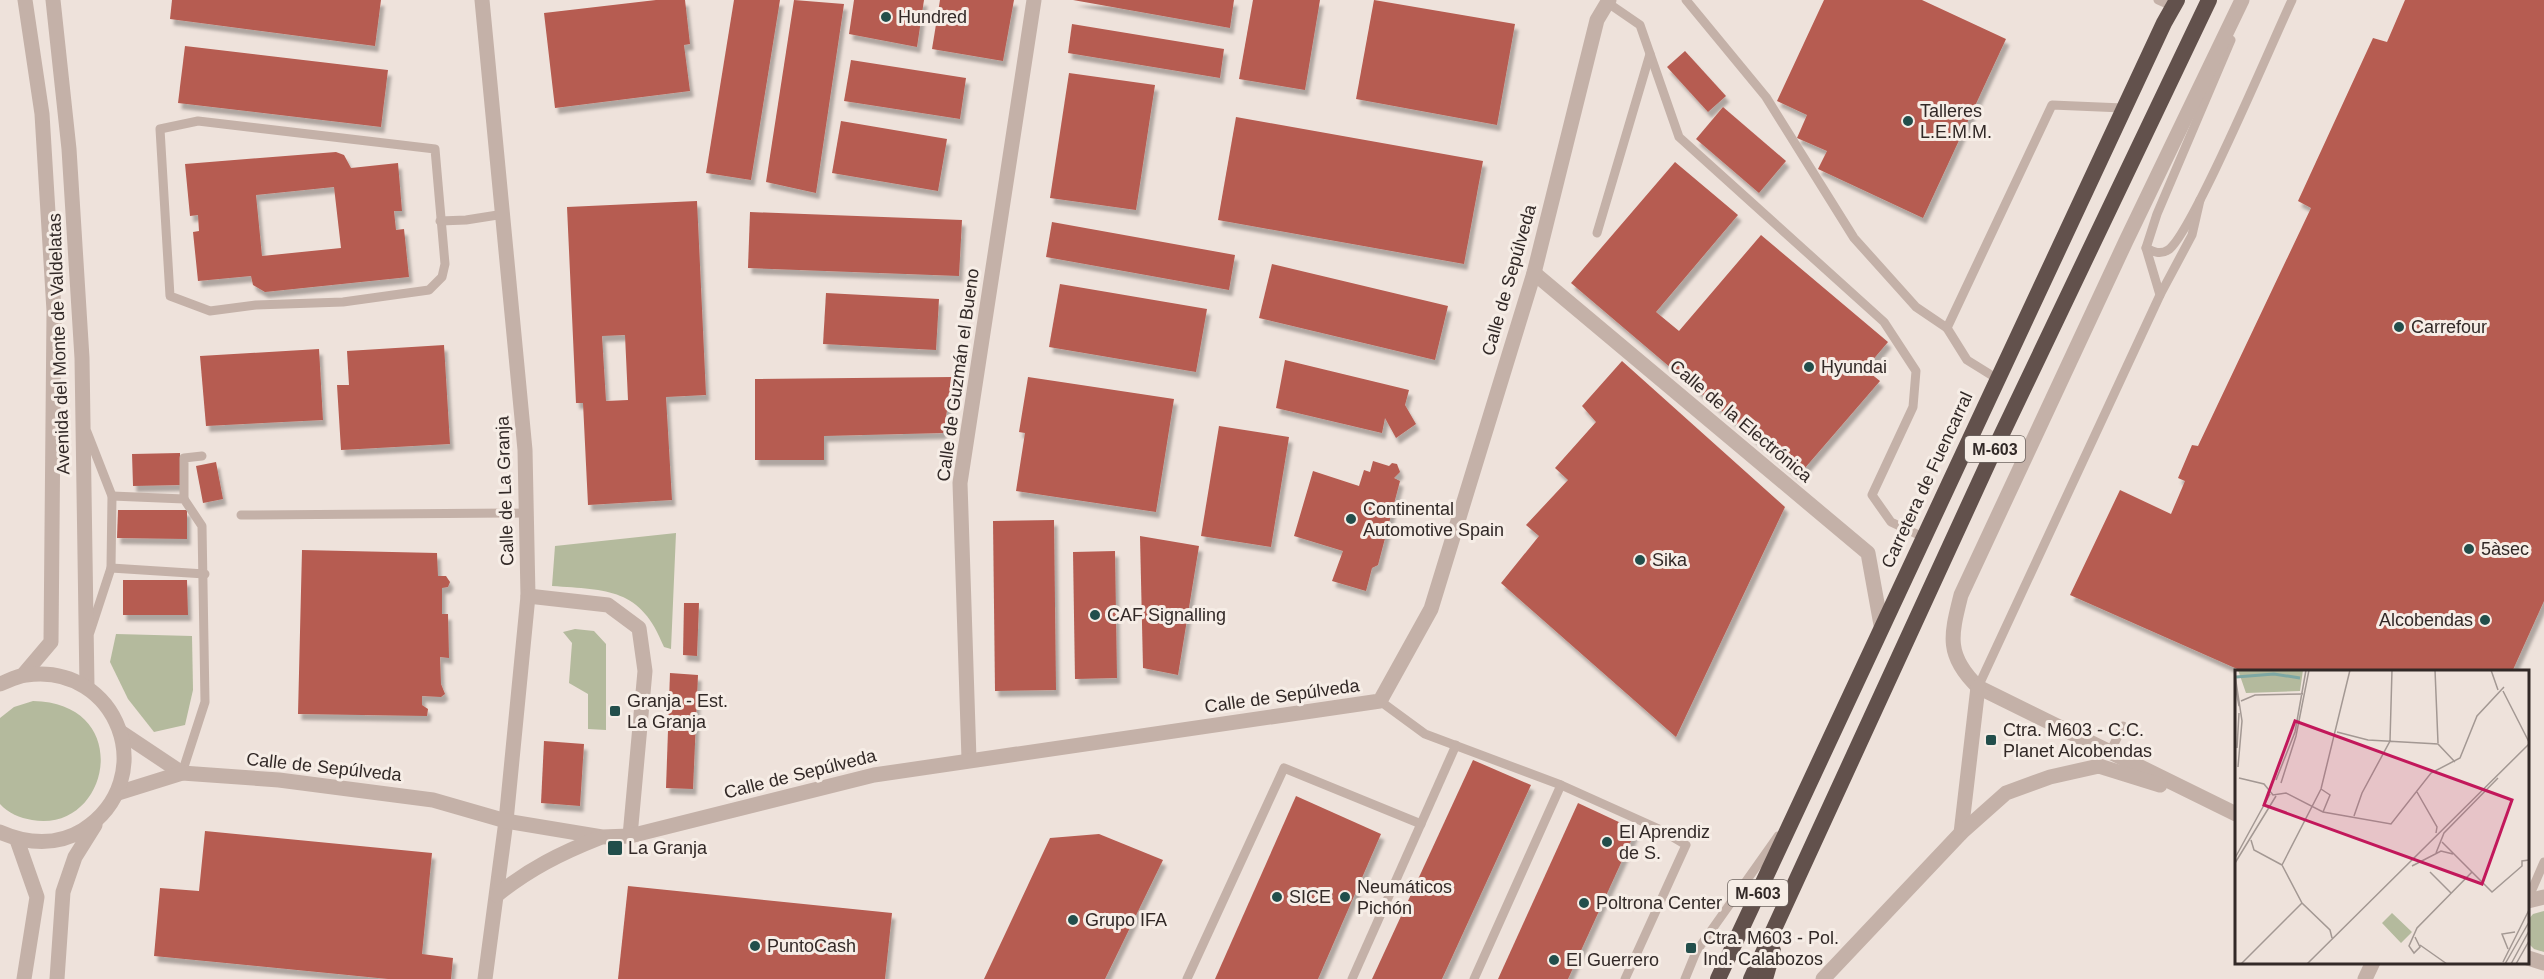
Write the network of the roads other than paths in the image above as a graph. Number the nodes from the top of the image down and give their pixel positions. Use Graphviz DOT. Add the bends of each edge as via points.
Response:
graph roads {
  1 [pos="25,0"];
  2 [pos="53,0"];
  3 [pos="482,0"];
  4 [pos="1034,0"];
  5 [pos="1686,0"];
  6 [pos="2210,0"];
  7 [pos="2242,0"];
  8 [pos="2247,0"];
  9 [pos="2292,0"];
  10 [pos="1609,1"];
  11 [pos="2167,1"];
  12 [pos="1650,54"];
  13 [pos="2123,108"];
  14 [pos="2200,200"];
  15 [pos="504,214"];
  16 [pos="440,221"];
  17 [pos="1597,233"];
  18 [pos="2146,248"];
  19 [pos="1534,273"];
  20 [pos="2160,295"];
  21 [pos="1947,327"];
  22 [pos="1996,378"];
  23 [pos="83,422"];
  24 [pos="202,456"];
  25 [pos="112,496"];
  26 [pos="184,499"];
  27 [pos="526,513"];
  28 [pos="241,515"];
  29 [pos="1923,537"];
  30 [pos="111,568"];
  31 [pos="205,574"];
  32 [pos="528,596"];
  33 [pos="1881,625"];
  34 [pos="86,643"];
  35 [pos="23,675"];
  36 [pos="0,684"];
  37 [pos="87,687"];
  38 [pos="1978,687"];
  39 [pos="1380,701"];
  40 [pos="2123,726"];
  41 [pos="122,733"];
  42 [pos="1456,745"];
  43 [pos="2110,752"];
  44 [pos="969,759"];
  45 [pos="182,773"];
  46 [pos="1561,785"];
  47 [pos="118,793"];
  48 [pos="2208,801"];
  49 [pos="1798,807"];
  50 [pos="2235,814"];
  51 [pos="97,821"];
  52 [pos="506,821"];
  53 [pos="1420,824"];
  54 [pos="0,832"];
  55 [pos="1961,833"];
  56 [pos="630,836"];
  57 [pos="602,837"];
  58 [pos="18,840"];
  59 [pos="2544,862"];
  60 [pos="497,895"];
  61 [pos="2544,897"];
  62 [pos="2529,898"];
  63 [pos="2529,900"];
  64 [pos="1787,901"];
  65 [pos="2529,958"];
  66 [pos="2544,963"];
  67 [pos="2372,964"];
  68 [pos="24,979"];
  69 [pos="57,979"];
  70 [pos="485,979"];
  71 [pos="1187,979"];
  72 [pos="1352,979"];
  73 [pos="1474,979"];
  74 [pos="1625,979"];
  75 [pos="1685,979"];
  76 [pos="1718,979"];
  77 [pos="1751,979"];
  78 [pos="1766,979"];
  79 [pos="1823,979"];
  80 [pos="2365,979"];
  1 -- 35 [label="street, Avenida del Monte de Valdelatas" via="42,114 54,323 51,642"];
  2 -- 23 [label="street, Avenida del Monte de Valdelatas" via="69,149"];
  3 -- 15 [label="street, Calle de La Granja"];
  4 -- 44 [label="street, Calle de Guzmán el Bueno" via="960,483"];
  5 -- 21 [label="lane" via="1766,97 1854,238 1916,307"];
  6 -- 64 [label="highway, M-603" via="1994,451"];
  7 -- 38 [label="street" via="1961,595 1951,636 1961,671"];
  8 -- 18 [label="lane"];
  9 -- 14 [label="lane"];
  10 -- 12 [label="lane" via="1640,25"];
  10 -- 19 [label="street, Calle de Sepúlveda" via="1597,20"];
  11 -- 13 [label="highway, Carretera de Fuencarral / M-603" via="2164,23"];
  12 -- 17 [label="lane"];
  12 -- 29 [label="lane" via="1679,136 1884,322 1916,371 1913,407 1872,495 1891,522"];
  13 -- 21 [label="lane" via="2052,105"];
  13 -- 22 [label="highway, Carretera de Fuencarral / M-603"];
  14 -- 18 [label="lane" via="2179,240 2157,253"];
  14 -- 20 [label="lane" via="2193,235"];
  15 -- 16 [label="lane"];
  15 -- 27 [label="street, Calle de La Granja" via="525,450"];
  16 -- 16 [label="lane" via="435,149 198,121 160,129 170,296 210,311 343,302 429,290 442,277 445,264"];
  18 -- 20 [label="lane"];
  19 -- 33 [label="street, Calle de la Electrónica" via="1868,553"];
  19 -- 39 [label="street, Calle de Sepúlveda" via="1431,609"];
  20 -- 38 [label="lane"];
  21 -- 22 [label="lane" via="1967,360"];
  22 -- 29 [label="highway, Carretera de Fuencarral / M-603"];
  23 -- 25 [label="lane"];
  23 -- 34 [label="street, Avenida del Monte de Valdelatas"];
  24 -- 26 [label="lane" via="184,458"];
  25 -- 26 [label="lane"];
  25 -- 30 [label="lane"];
  26 -- 31 [label="lane" via="202,526"];
  27 -- 28 [label="lane"];
  27 -- 32 [label="street, Calle de La Granja"];
  29 -- 33 [label="highway, Carretera de Fuencarral / M-603"];
  30 -- 31 [label="lane"];
  30 -- 34 [label="lane"];
  31 -- 45 [label="lane" via="205,702"];
  32 -- 52 [label="street, Calle de La Granja"];
  32 -- 56 [label="street" via="608,605 639,628 645,671"];
  33 -- 49 [label="highway, Carretera de Fuencarral / M-603"];
  34 -- 37 [label="street, Avenida del Monte de Valdelatas"];
  35 -- 36 [label="street"];
  35 -- 37 [label="street" via="67,677"];
  37 -- 41 [label="street" via="108,707"];
  38 -- 43 [label="street"];
  38 -- 55 [label="street"];
  39 -- 42 [label="lane" via="1425,734"];
  39 -- 44 [label="street, Calle de Sepúlveda"];
  40 -- 43 [label="lane"];
  41 -- 45 [label="street, Calle de Sepúlveda"];
  41 -- 47 [label="street" via="124,773"];
  42 -- 46 [label="lane"];
  42 -- 53 [label="lane"];
  43 -- 48 [label="street"];
  44 -- 56 [label="street, Calle de Sepúlveda" via="874,775"];
  45 -- 47 [label="street, Calle de Sepúlveda"];
  45 -- 52 [label="street, Calle de Sepúlveda" via="279,780 433,800"];
  46 -- 73 [label="lane"];
  46 -- 74 [label="lane" via="1686,845"];
  47 -- 51 [label="street"];
  48 -- 50 [label="street"];
  48 -- 55 [label="street" via="2100,765 2006,793"];
  49 -- 75 [label="lane" via="1696,952"];
  49 -- 76 [label="highway, Carretera de Fuencarral / M-603"];
  51 -- 58 [label="street" via="73,836 46,843"];
  51 -- 69 [label="street" via="75,857 63,892"];
  52 -- 57 [label="street, Calle de Sepúlveda"];
  52 -- 60 [label="street, Calle de La Granja"];
  53 -- 71 [label="lane" via="1284,768"];
  53 -- 72 [label="lane"];
  54 -- 58 [label="street"];
  55 -- 79 [label="street"];
  56 -- 57 [label="street, Calle de Sepúlveda"];
  57 -- 60 [label="street, Calle de Sepúlveda" via="526,871"];
  58 -- 68 [label="street" via="37,897"];
  59 -- 62 [label="lane"];
  60 -- 70 [label="street, Calle de La Granja"];
  61 -- 63 [label="street"];
  64 -- 77 [label="highway, M-603"];
  64 -- 78 [label="highway"];
  65 -- 66 [label="street"];
  67 -- 80 [label="street"];
}
